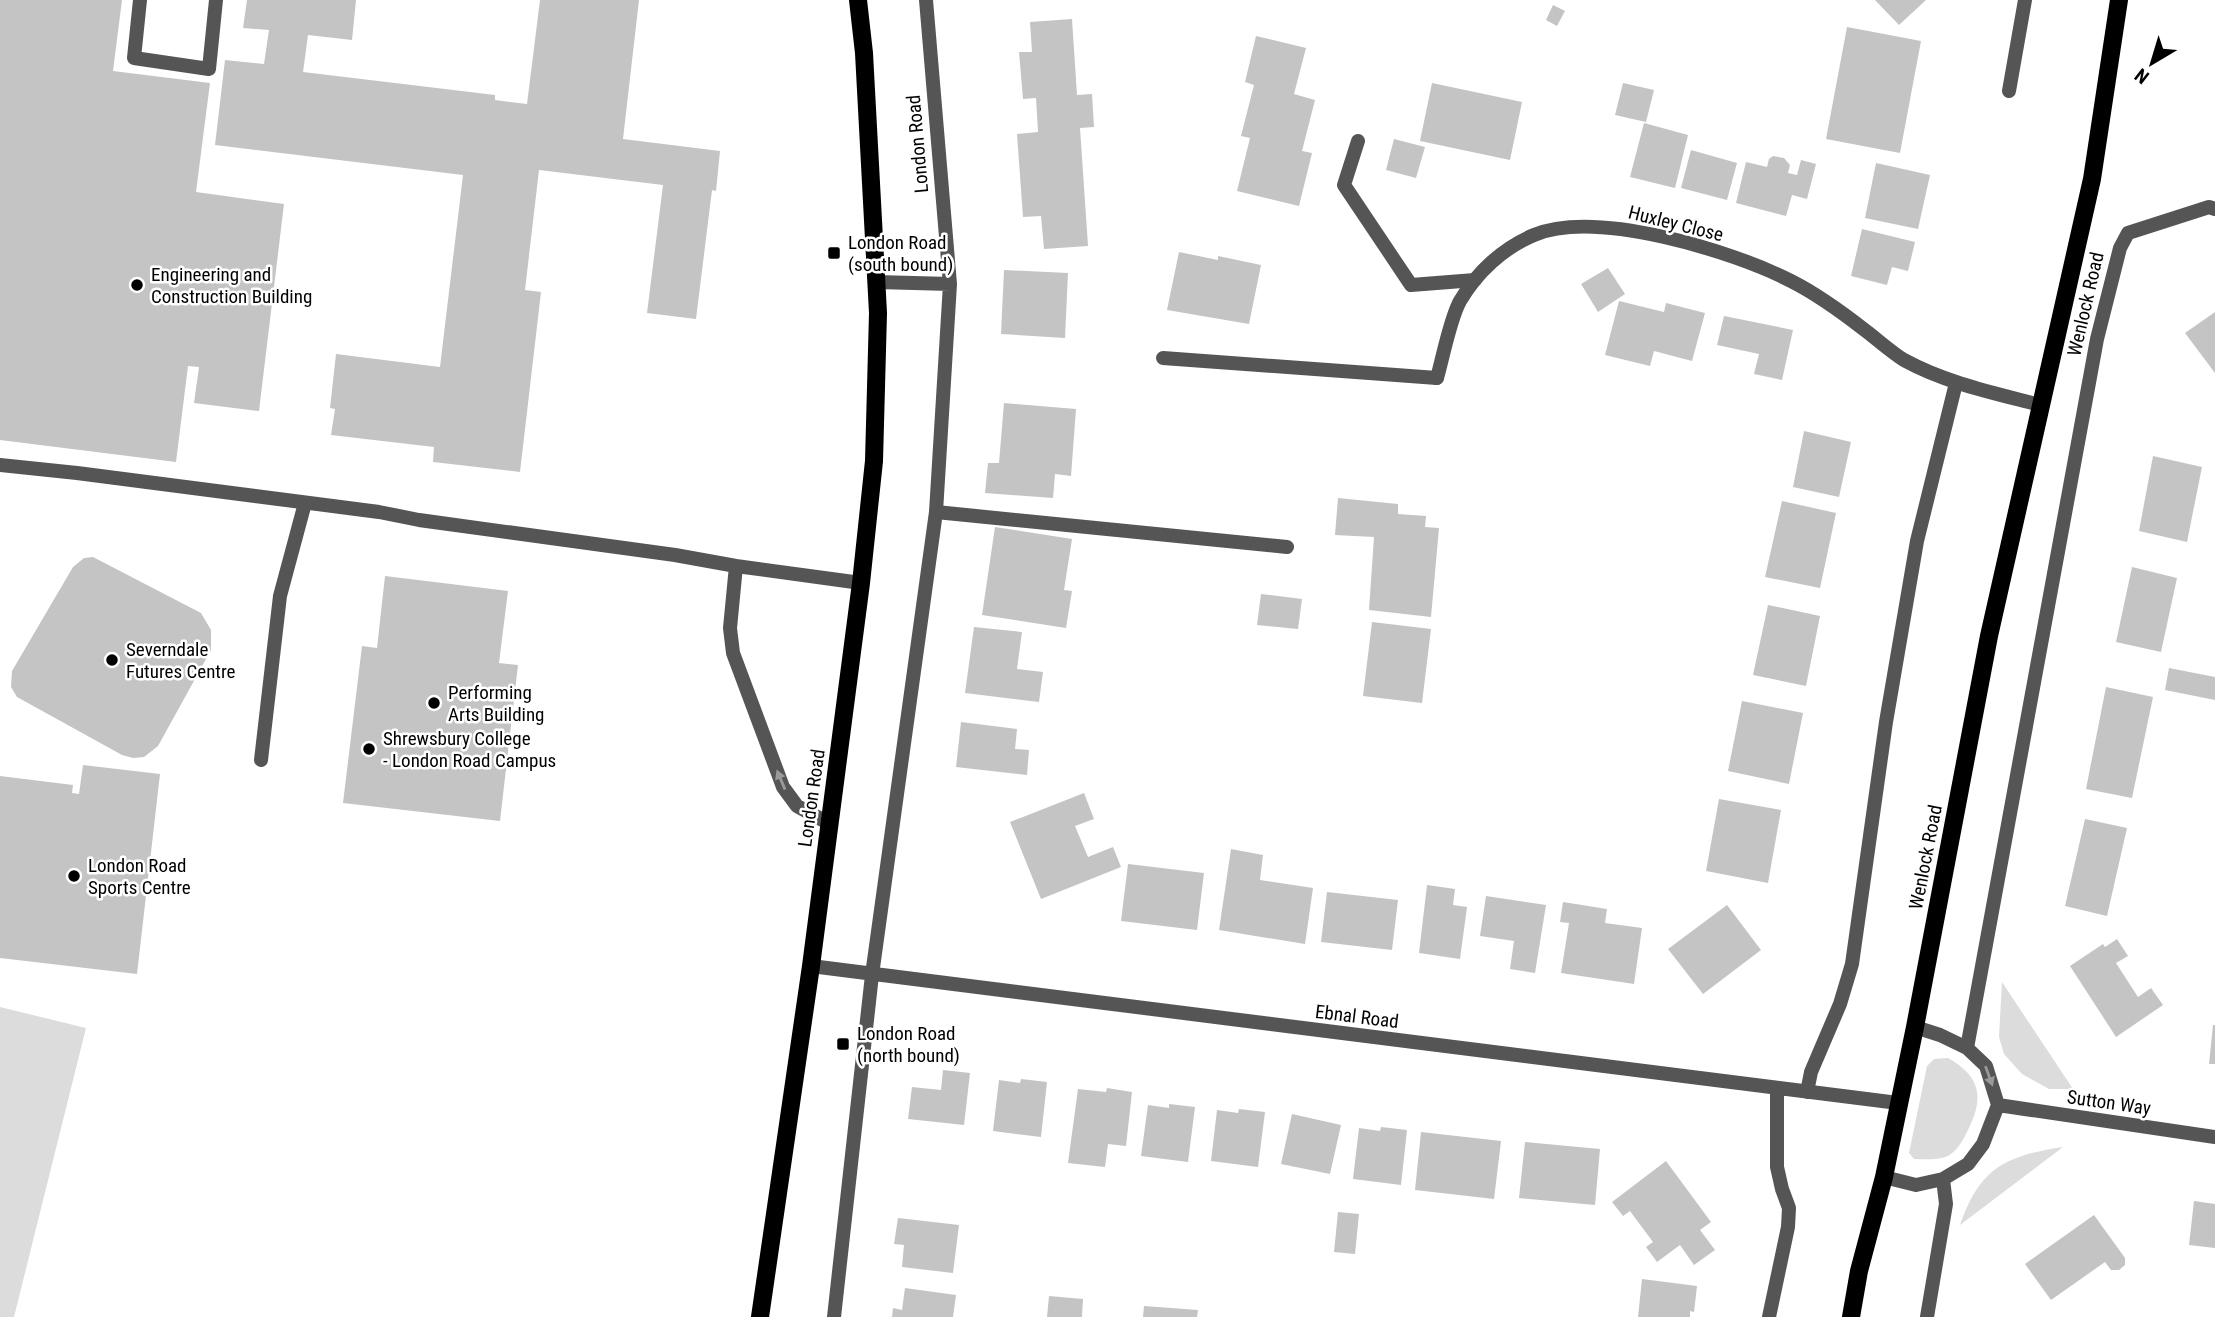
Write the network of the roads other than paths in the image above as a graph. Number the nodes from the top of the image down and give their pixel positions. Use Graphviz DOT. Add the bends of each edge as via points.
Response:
graph roads {
  1 [pos="140,0"];
  2 [pos="216,0"];
  3 [pos="858,0"];
  4 [pos="926,0"];
  5 [pos="2025,0"];
  6 [pos="2119,0"];
  7 [pos="2009,91"];
  8 [pos="1358,141"];
  9 [pos="2215,209"];
  10 [pos="1475,280"];
  11 [pos="877,282"];
  12 [pos="950,284"];
  13 [pos="1163,358"];
  14 [pos="1956,383"];
  15 [pos="2040,405"];
  16 [pos="0,465"];
  17 [pos="305,503"];
  18 [pos="936,512"];
  19 [pos="1287,547"];
  20 [pos="736,566"];
  21 [pos="861,583"];
  22 [pos="261,760"];
  23 [pos="830,824"];
  24 [pos="811,967"];
  25 [pos="872,975"];
  26 [pos="1915,1027"];
  27 [pos="1966,1048"];
  28 [pos="1777,1088"];
  29 [pos="1807,1092"];
  30 [pos="1898,1103"];
  31 [pos="1998,1105"];
  32 [pos="2215,1137"];
  33 [pos="1884,1177"];
  34 [pos="1943,1179"];
  35 [pos="760,1317"];
  36 [pos="834,1317"];
  37 [pos="1769,1317"];
  38 [pos="1851,1317"];
  39 [pos="1927,1317"];
  1 -- 2 [label="street" via="134,58 209,69"];
  3 -- 11 [label="main road, London Road"];
  4 -- 12 [label="street, London Road"];
  5 -- 7 [label="street"];
  6 -- 15 [label="main road, Wenlock Road" via="2092,180"];
  8 -- 10 [label="street" via="1345,185 1411,285"];
  9 -- 27 [label="street, Wenlock Road" via="2127,233 2120,248 2097,339"];
  10 -- 13 [label="street, Huxley Close" via="1458,304 1437,378"];
  10 -- 14 [label="street, Huxley Close" via="1501,253 1535,234 1612,227 1659,236 1752,264 1791,281 1903,359"];
  11 -- 12 [label="street"];
  11 -- 21 [label="main road, London Road" via="874,461"];
  12 -- 18 [label="street, London Road"];
  14 -- 15 [label="street"];
  14 -- 29 [label="street" via="1917,541 1852,964"];
  15 -- 26 [label="main road, Wenlock Road" via="1989,636"];
  16 -- 17 [label="street"];
  17 -- 20 [label="street"];
  17 -- 22 [label="street" via="280,596"];
  18 -- 19 [label="street"];
  18 -- 25 [label="street, London Road"];
  20 -- 21 [label="street"];
  23 -- 20 [label="street, one-way" via="797,806 783,787 733,653 730,628"];
  21 -- 23 [label="main road, London Road"];
  23 -- 24 [label="main road, London Road"];
  24 -- 25 [label="street, Ebnal Road"];
  24 -- 35 [label="main road, London Road"];
  25 -- 28 [label="street, Ebnal Road"];
  25 -- 36 [label="street, London Road"];
  26 -- 27 [label="street"];
  26 -- 30 [label="main road, Wenlock Road"];
  27 -- 31 [label="street, one-way" via="1986,1066"];
  28 -- 29 [label="street, Ebnal Road"];
  28 -- 37 [label="street" via="1777,1167 1789,1208"];
  29 -- 30 [label="street, Ebnal Road"];
  30 -- 33 [label="main road, Wenlock Road"];
  31 -- 32 [label="street, Sutton Way"];
  31 -- 34 [label="street" via="1983,1144 1968,1164"];
  33 -- 34 [label="street" via="1916,1185"];
  33 -- 38 [label="main road, Wenlock Road"];
  34 -- 39 [label="street" via="1946,1204"];
}
